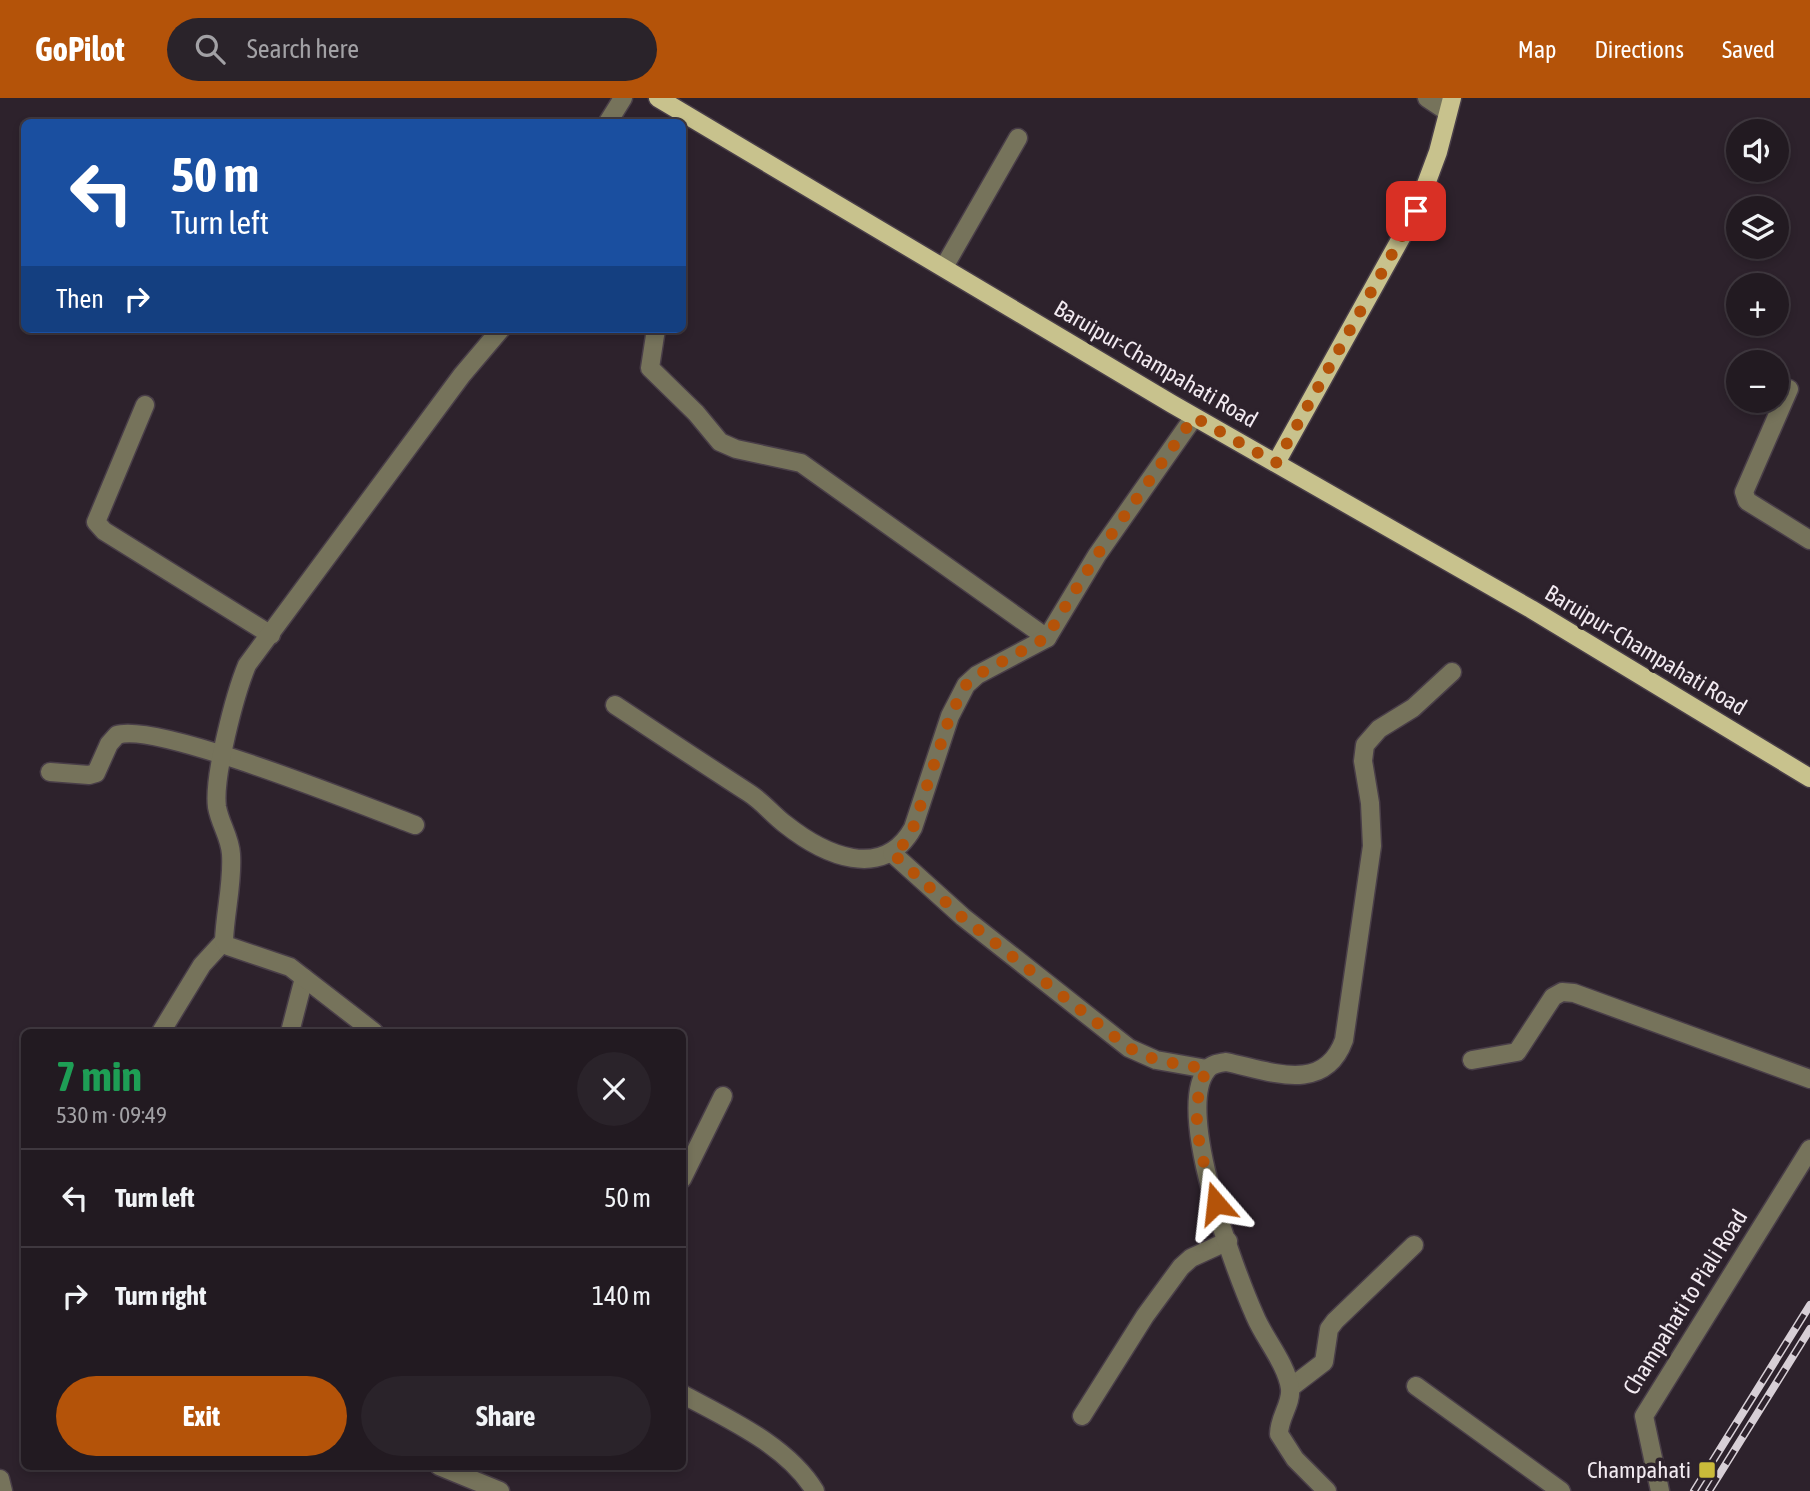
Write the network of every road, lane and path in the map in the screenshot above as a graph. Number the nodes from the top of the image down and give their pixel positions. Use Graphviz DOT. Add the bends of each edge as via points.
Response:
graph roads {
  1 [pos="624,98"];
  2 [pos="658,98"];
  3 [pos="1427,98"];
  4 [pos="1450,105"];
  5 [pos="610,119"];
  6 [pos="1018,138"];
  7 [pos="944,267"];
  8 [pos="498,333"];
  9 [pos="655,333"];
  10 [pos="145,405"];
  11 [pos="1778,413"];
  12 [pos="1194,417"];
  13 [pos="1276,463"];
  14 [pos="1810,540"];
  15 [pos="271,635"];
  16 [pos="1046,638"];
  17 [pos="1452,672"];
  18 [pos="615,705"];
  19 [pos="224,755"];
  20 [pos="50,772"];
  21 [pos="1810,778"];
  22 [pos="415,825"];
  23 [pos="892,853"];
  24 [pos="224,941"];
  25 [pos="304,978"];
  26 [pos="163,1029"];
  27 [pos="291,1029"];
  28 [pos="370,1029"];
  29 [pos="1472,1060"];
  30 [pos="1207,1069"];
  31 [pos="1810,1079"];
  32 [pos="723,1096"];
  33 [pos="1810,1149"];
  34 [pos="686,1171"];
  35 [pos="1228,1241"];
  36 [pos="1414,1245"];
  37 [pos="1416,1386"];
  38 [pos="1290,1388"];
  39 [pos="686,1396"];
  40 [pos="1082,1416"];
  41 [pos="449,1470"];
  42 [pos="0,1479"];
  43 [pos="3,1491"];
  44 [pos="500,1491"];
  45 [pos="815,1491"];
  46 [pos="1327,1491"];
  47 [pos="1561,1491"];
  48 [pos="1660,1491"];
  1 -- 5 [label="street"];
  2 -- 7 [label="main road, Baruipur-Champahati Road"];
  3 -- 4 [label="street"];
  4 -- 13 [label="main road" via="1416,211"];
  6 -- 7 [label="street"];
  7 -- 12 [label="main road, Baruipur-Champahati Road"];
  8 -- 15 [label="street" via="398,458"];
  9 -- 16 [label="street" via="650,368 720,442 801,463"];
  10 -- 15 [label="street" via="96,522"];
  11 -- 14 [label="street" via="1744,492 1746,501"];
  12 -- 13 [label="main road, Baruipur-Champahati Road"];
  12 -- 16 [label="street" via="1097,555"];
  13 -- 21 [label="main road, Baruipur-Champahati Road" via="1531,609"];
  15 -- 19 [label="street" via="247,665 237,689"];
  16 -- 23 [label="street" via="966,685 950,716 913,828"];
  17 -- 30 [label="street" via="1365,745 1371,846 1338,1057 1315,1074 1303,1076 1226,1062"];
  18 -- 23 [label="street" via="757,798 810,841 859,859 880,859"];
  19 -- 20 [label="street" via="123,733 109,744 96,772"];
  19 -- 22 [label="street"];
  19 -- 24 [label="street" via="217,807 231,856"];
  23 -- 30 [label="street" via="962,917 1129,1048 1156,1060"];
  24 -- 25 [label="street" via="290,967"];
  24 -- 26 [label="street" via="202,965"];
  25 -- 27 [label="street"];
  25 -- 28 [label="street"];
  29 -- 31 [label="street" via="1517,1052 1553,997 1562,992"];
  30 -- 35 [label="street" via="1198,1100 1200,1153"];
  32 -- 34 [label="street"];
  33 -- 48 [label="street, Champahati to Piali Road" via="1644,1416"];
  35 -- 38 [label="street" via="1254,1314"];
  35 -- 40 [label="street" via="1181,1267"];
  36 -- 38 [label="street" via="1335,1321 1329,1329 1324,1362"];
  37 -- 47 [label="street"];
  38 -- 46 [label="street" via="1279,1434 1295,1459"];
  39 -- 45 [label="street" via="782,1456"];
  41 -- 44 [label="street"];
  42 -- 43 [label="street"];
}
